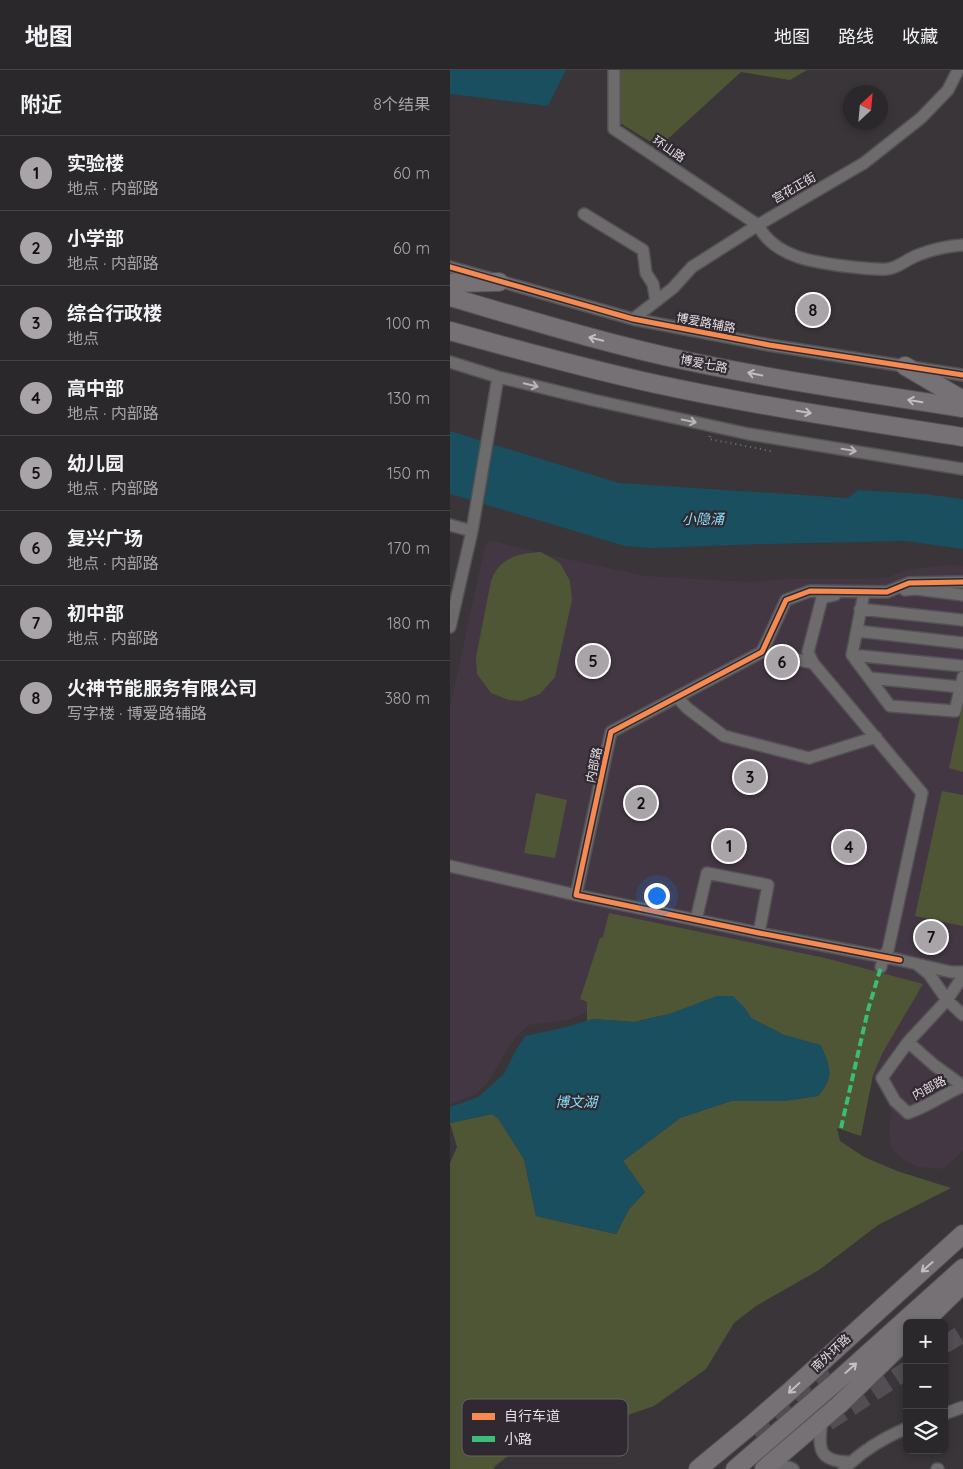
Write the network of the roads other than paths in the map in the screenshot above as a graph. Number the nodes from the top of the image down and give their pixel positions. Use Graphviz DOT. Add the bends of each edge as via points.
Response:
graph roads {
  1 [pos="614,70"];
  2 [pos="958,70"];
  3 [pos="584,214"];
  4 [pos="758,225"];
  5 [pos="963,246"];
  6 [pos="450,267"];
  7 [pos="499,282"];
  8 [pos="450,283"];
  9 [pos="450,297"];
  10 [pos="656,301"];
  11 [pos="633,319"];
  12 [pos="450,331"];
  13 [pos="450,362"];
  14 [pos="905,366"];
  15 [pos="963,376"];
  16 [pos="498,377"];
  17 [pos="963,400"];
  18 [pos="963,408"];
  19 [pos="963,437"];
  20 [pos="963,469"];
  21 [pos="450,524"];
  22 [pos="472,527"];
  23 [pos="963,582"];
  24 [pos="848,592"];
  25 [pos="887,592"];
  26 [pos="864,593"];
  27 [pos="963,595"];
  28 [pos="860,609"];
  29 [pos="963,620"];
  30 [pos="450,628"];
  31 [pos="857,632"];
  32 [pos="963,643"];
  33 [pos="762,652"];
  34 [pos="852,655"];
  35 [pos="813,663"];
  36 [pos="963,666"];
  37 [pos="870,678"];
  38 [pos="962,682"];
  39 [pos="677,697"];
  40 [pos="876,737"];
  41 [pos="450,866"];
  42 [pos="576,895"];
  43 [pos="696,920"];
  44 [pos="759,933"];
  45 [pos="882,962"];
  46 [pos="916,964"];
  47 [pos="963,974"];
  48 [pos="947,1000"];
  49 [pos="963,1015"];
  50 [pos="908,1042"];
  51 [pos="963,1086"];
  52 [pos="963,1234"];
  53 [pos="963,1268"];
  54 [pos="963,1284"];
  55 [pos="927,1319"];
  56 [pos="903,1342"];
  57 [pos="963,1407"];
  58 [pos="948,1413"];
  59 [pos="822,1419"];
  60 [pos="903,1430"];
  61 [pos="848,1465"];
  62 [pos="766,1467"];
  63 [pos="698,1469"];
  64 [pos="735,1469"];
  65 [pos="793,1469"];
  1 -- 4 [label="street, 环山路" via="614,129"];
  2 -- 4 [label="street, 宫花正街" via="948,90 921,118 871,157"];
  3 -- 10 [label="street" via="643,250 646,273 653,284"];
  4 -- 5 [label="street" via="778,247 795,256 813,262 865,268 887,269 946,246"];
  4 -- 10 [label="street, 宫花正街" via="692,267"];
  6 -- 7 [label="street, 博爱路辅路"];
  7 -- 8 [label="highway"];
  7 -- 11 [label="street, 博爱路辅路"];
  18 -- 9 [label="highway, 博爱七路, one-way" via="782,380 686,361 591,338"];
  10 -- 11 [label="street, 宫花正街"];
  11 -- 14 [label="street, 博爱路辅路"];
  12 -- 19 [label="highway, one-way" via="656,384 780,408"];
  13 -- 16 [label="street"];
  14 -- 15 [label="street, 博爱路辅路"];
  14 -- 17 [label="highway"];
  16 -- 20 [label="street, one-way" via="749,434"];
  16 -- 22 [label="street"];
  21 -- 22 [label="street"];
  22 -- 30 [label="street"];
  23 -- 25 [label="street" via="909,583"];
  24 -- 26 [label="street"];
  24 -- 33 [label="street" via="810,591 786,600"];
  24 -- 35 [label="street" via="822,598 808,652"];
  25 -- 26 [label="street"];
  25 -- 27 [label="street" via="916,589"];
  26 -- 28 [label="street"];
  28 -- 29 [label="street"];
  28 -- 31 [label="street"];
  31 -- 32 [label="street"];
  31 -- 34 [label="street"];
  33 -- 35 [label="street"];
  33 -- 39 [label="street, 内部路"];
  34 -- 36 [label="street"];
  34 -- 37 [label="street"];
  35 -- 40 [label="street"];
  37 -- 38 [label="street"];
  37 -- 38 [label="street" via="890,706 955,711"];
  39 -- 40 [label="street" via="724,736 809,758"];
  39 -- 42 [label="street, 内部路" via="611,732"];
  40 -- 45 [label="street" via="922,793 888,950"];
  41 -- 42 [label="street"];
  42 -- 43 [label="street"];
  43 -- 44 [label="street"];
  43 -- 44 [label="street" via="707,873 768,885"];
  44 -- 45 [label="street"];
  45 -- 46 [label="street, 内部路" via="900,960"];
  46 -- 47 [label="street, 内部路"];
  46 -- 48 [label="street" via="929,974"];
  47 -- 48 [label="street, 内部路"];
  48 -- 49 [label="street"];
  48 -- 50 [label="street, 内部路"];
  50 -- 51 [label="street, 内部路"];
  50 -- 51 [label="street, 内部路" via="882,1078 895,1102 908,1114"];
  52 -- 63 [label="highway, 南外环路, one-way" via="789,1392"];
  64 -- 53 [label="highway, 南外环路, one-way"];
  54 -- 55 [label="highway"];
  56 -- 59 [label="highway"];
  57 -- 58 [label="street"];
  59 -- 61 [label="street" via="821,1449 828,1457"];
  59 -- 62 [label="highway"];
  60 -- 61 [label="street" via="889,1435"];
  62 -- 65 [label="street"];
}
